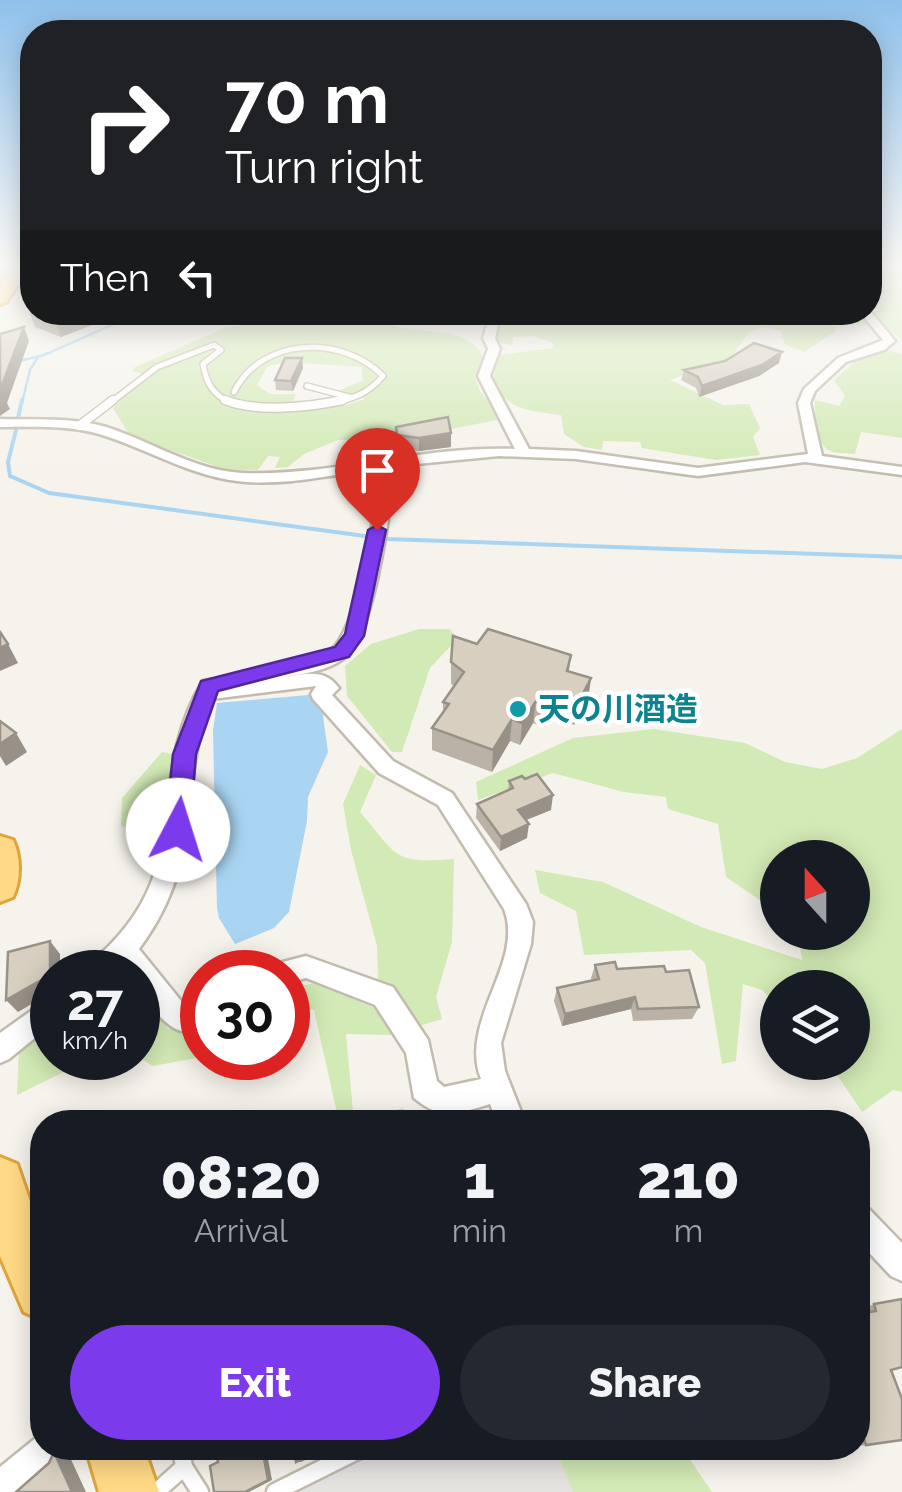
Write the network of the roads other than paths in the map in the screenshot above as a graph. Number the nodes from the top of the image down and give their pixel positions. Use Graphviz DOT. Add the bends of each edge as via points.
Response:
graph roads {
  1 [pos="488,339"];
  2 [pos="895,340"];
  3 [pos="307,386"];
  4 [pos="234,392"];
  5 [pos="355,399"];
  6 [pos="0,423"];
  7 [pos="79,426"];
  8 [pos="524,453"];
  9 [pos="816,459"];
  10 [pos="390,462"];
  11 [pos="902,472"];
  12 [pos="205,693"];
  13 [pos="0,851"];
  14 [pos="0,886"];
  15 [pos="124,948"];
  16 [pos="310,968"];
  17 [pos="180,1018"];
  18 [pos="30,1026"];
  19 [pos="0,1050"];
  20 [pos="497,1088"];
  21 [pos="507,1110"];
  22 [pos="0,1181"];
  23 [pos="870,1232"];
  24 [pos="902,1265"];
  25 [pos="30,1266"];
  26 [pos="35,1460"];
  27 [pos="119,1460"];
  28 [pos="180,1460"];
  29 [pos="184,1460"];
  30 [pos="340,1460"];
  31 [pos="0,1492"];
  32 [pos="128,1492"];
  33 [pos="156,1492"];
  34 [pos="200,1492"];
  35 [pos="275,1492"];
  1 -- 8 [label="street" via="494,350 484,376"];
  2 -- 9 [label="street" via="842,360 810,389 804,403"];
  3 -- 5 [label="lane"];
  4 -- 5 [label="lane" via="253,361 324,348 381,372 380,384"];
  5 -- 7 [label="lane" via="227,402 209,389 202,364 222,350 214,345 158,363"];
  6 -- 7 [label="street"];
  7 -- 10 [label="street" via="238,477"];
  8 -- 9 [label="street" via="698,472"];
  8 -- 10 [label="street"];
  9 -- 11 [label="street"];
  10 -- 12 [label="street" via="354,636 342,652 209,686"];
  12 -- 15 [label="street" via="184,754 166,879 150,917"];
  12 -- 20 [label="street" via="320,679 330,688 320,694 386,767 444,799 499,878 520,922 488,1043"];
  13 -- 14 [label="highway"];
  15 -- 17 [label="street"];
  16 -- 20 [label="street" via="384,996 420,1049 424,1088 440,1100"];
  18 -- 19 [label="street"];
  20 -- 21 [label="street"];
  22 -- 25 [label="highway"];
  23 -- 24 [label="street"];
  26 -- 31 [label="street"];
  27 -- 32 [label="highway"];
  28 -- 33 [label="lane"];
  29 -- 34 [label="lane"];
  30 -- 35 [label="lane"];
}
